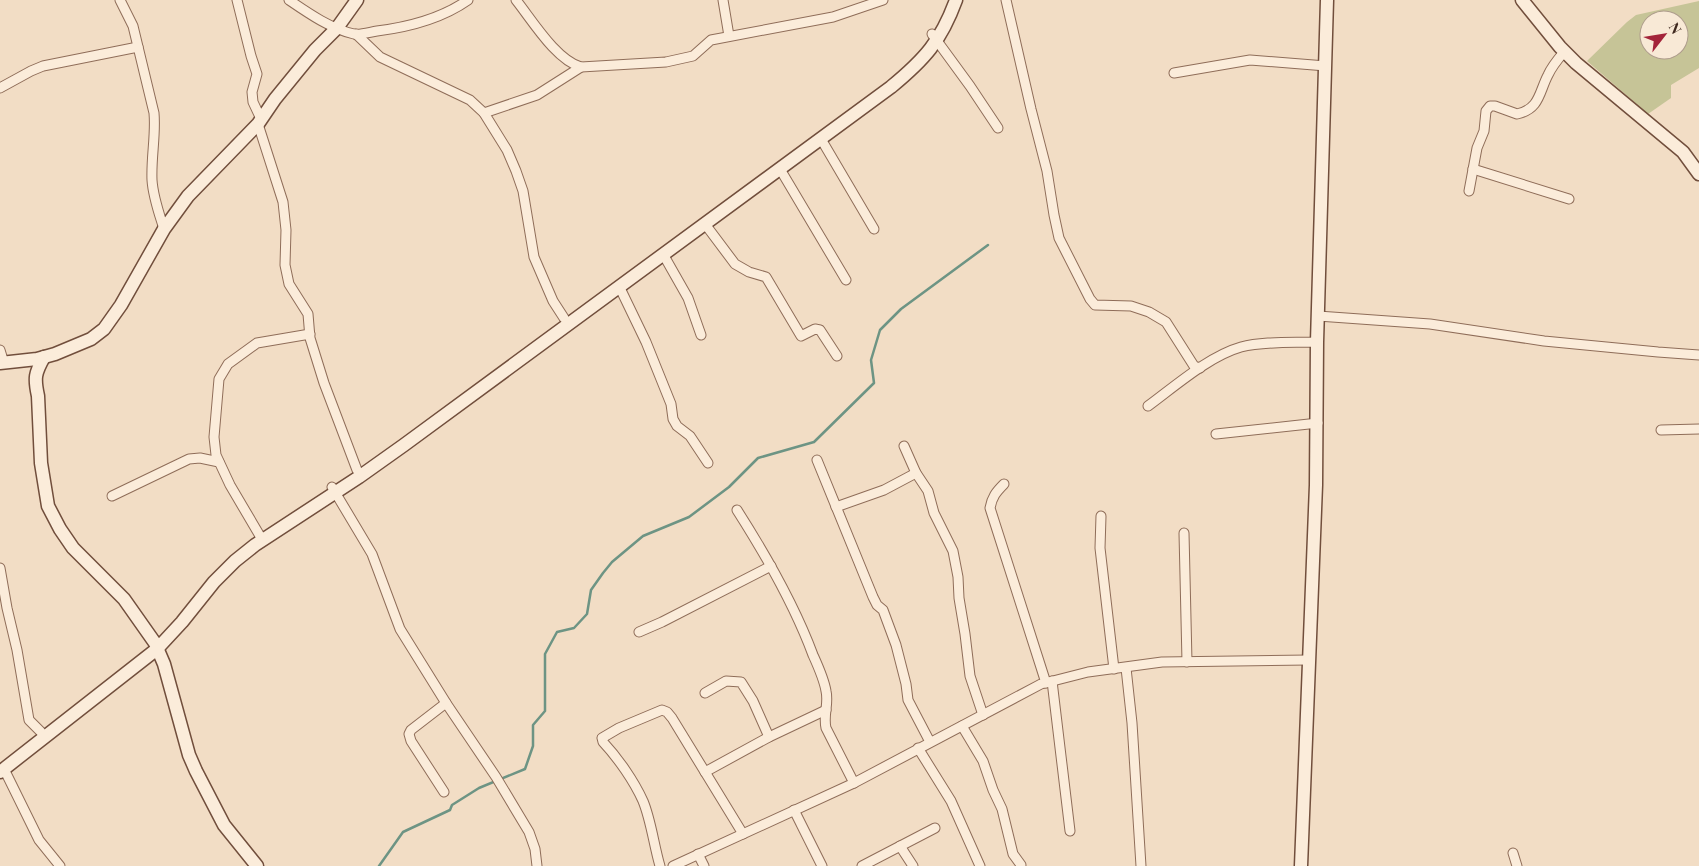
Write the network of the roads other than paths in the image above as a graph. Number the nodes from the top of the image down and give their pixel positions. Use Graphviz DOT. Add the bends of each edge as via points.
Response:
graph roads {
  1 [pos="120,0"];
  2 [pos="237,0"];
  3 [pos="289,0"];
  4 [pos="357,0"];
  5 [pos="468,0"];
  6 [pos="516,0"];
  7 [pos="722,0"];
  8 [pos="883,0"];
  9 [pos="948,0"];
  10 [pos="956,0"];
  11 [pos="1006,0"];
  12 [pos="1327,0"];
  13 [pos="1522,0"];
  14 [pos="338,28"];
  15 [pos="356,34"];
  16 [pos="729,36"];
  17 [pos="934,38"];
  18 [pos="138,47"];
  19 [pos="1564,52"];
  20 [pos="1326,66"];
  21 [pos="581,67"];
  22 [pos="1174,73"];
  23 [pos="0,88"];
  24 [pos="484,113"];
  25 [pos="260,122"];
  26 [pos="998,128"];
  27 [pos="821,138"];
  28 [pos="780,168"];
  29 [pos="1473,169"];
  30 [pos="1699,174"];
  31 [pos="1469,190"];
  32 [pos="1569,199"];
  33 [pos="705,224"];
  34 [pos="164,229"];
  35 [pos="874,229"];
  36 [pos="663,254"];
  37 [pos="846,280"];
  38 [pos="619,286"];
  39 [pos="1318,316"];
  40 [pos="564,318"];
  41 [pos="310,334"];
  42 [pos="701,335"];
  43 [pos="1317,342"];
  44 [pos="0,350"];
  45 [pos="1699,355"];
  46 [pos="837,356"];
  47 [pos="44,357"];
  48 [pos="18,362"];
  49 [pos="2,363"];
  50 [pos="1200,368"];
  51 [pos="35,384"];
  52 [pos="1148,406"];
  53 [pos="1318,423"];
  54 [pos="1699,429"];
  55 [pos="1661,430"];
  56 [pos="1216,434"];
  57 [pos="904,446"];
  58 [pos="816,460"];
  59 [pos="218,462"];
  60 [pos="708,462"];
  61 [pos="357,470"];
  62 [pos="916,473"];
  63 [pos="1004,484"];
  64 [pos="333,490"];
  65 [pos="112,496"];
  66 [pos="836,507"];
  67 [pos="737,510"];
  68 [pos="1101,516"];
  69 [pos="1184,533"];
  70 [pos="260,536"];
  71 [pos="771,566"];
  72 [pos="0,573"];
  73 [pos="639,632"];
  74 [pos="156,646"];
  75 [pos="1308,660"];
  76 [pos="1187,662"];
  77 [pos="1126,668"];
  78 [pos="1114,669"];
  79 [pos="1049,682"];
  80 [pos="706,693"];
  81 [pos="446,703"];
  82 [pos="826,710"];
  83 [pos="983,715"];
  84 [pos="962,726"];
  85 [pos="41,732"];
  86 [pos="769,737"];
  87 [pos="930,742"];
  88 [pos="918,748"];
  89 [pos="1,768"];
  90 [pos="705,772"];
  91 [pos="854,783"];
  92 [pos="444,792"];
  93 [pos="794,810"];
  94 [pos="935,828"];
  95 [pos="1070,831"];
  96 [pos="743,834"];
  97 [pos="900,846"];
  98 [pos="1513,853"];
  99 [pos="698,854"];
  100 [pos="1021,865"];
  101 [pos="60,866"];
  102 [pos="257,866"];
  103 [pos="537,866"];
  104 [pos="660,866"];
  105 [pos="673,866"];
  106 [pos="704,866"];
  107 [pos="822,866"];
  108 [pos="862,866"];
  109 [pos="912,866"];
  110 [pos="980,866"];
  111 [pos="1141,866"];
  112 [pos="1301,866"];
  113 [pos="1517,866"];
  1 -- 18 [label="street" via="134,26"];
  2 -- 25 [label="street" via="257,74 252,92"];
  3 -- 14 [label="street"];
  4 -- 14 [label="street"];
  5 -- 15 [label="street" via="444,14 416,24"];
  6 -- 21 [label="street" via="561,56"];
  7 -- 16 [label="street"];
  8 -- 16 [label="street" via="833,17"];
  9 -- 17 [label="street"];
  10 -- 17 [label="street"];
  11 -- 50 [label="street" via="1048,171 1059,238 1090,299 1095,305 1138,307 1166,322 1194,366"];
  12 -- 20 [label="street"];
  13 -- 19 [label="street"];
  14 -- 15 [label="street"];
  14 -- 25 [label="street" via="315,50"];
  15 -- 24 [label="street" via="380,57 470,100"];
  16 -- 21 [label="street" via="711,40 692,56 666,62"];
  17 -- 26 [label="street"];
  17 -- 27 [label="street" via="905,76"];
  17 -- 40 [label="street" via="886,82"];
  18 -- 23 [label="street" via="43,66"];
  18 -- 34 [label="street" via="154,113 152,180 154,199"];
  19 -- 29 [label="street" via="1531,108 1517,114 1495,106 1486,111"];
  19 -- 30 [label="street" via="1683,152"];
  20 -- 22 [label="street" via="1250,60"];
  20 -- 39 [label="street"];
  21 -- 24 [label="street" via="537,95"];
  24 -- 40 [label="street" via="516,171 523,191 534,257"];
  25 -- 34 [label="street" via="188,196"];
  25 -- 41 [label="street" via="283,202 285,265 289,284 306,309"];
  27 -- 28 [label="street"];
  27 -- 35 [label="street"];
  28 -- 33 [label="street"];
  28 -- 37 [label="street"];
  29 -- 31 [label="street"];
  29 -- 32 [label="street"];
  33 -- 36 [label="street"];
  33 -- 46 [label="street" via="735,264 766,277 801,336 820,330"];
  34 -- 47 [label="street" via="104,329 91,339"];
  36 -- 38 [label="street"];
  36 -- 42 [label="street" via="688,298"];
  38 -- 60 [label="street" via="646,342 671,404 673,419"];
  38 -- 64 [label="street" via="404,445"];
  39 -- 43 [label="street"];
  39 -- 45 [label="street" via="1430,324 1544,341"];
  40 -- 61 [label="street"];
  41 -- 59 [label="street" via="256,342 228,364 219,378 214,437"];
  41 -- 61 [label="street" via="324,383"];
  43 -- 50 [label="street" via="1243,347"];
  43 -- 53 [label="street"];
  44 -- 49 [label="street"];
  47 -- 48 [label="street"];
  47 -- 51 [label="street" via="36,371"];
  48 -- 49 [label="street"];
  48 -- 51 [label="street"];
  50 -- 52 [label="street"];
  51 -- 74 [label="street" via="48,506 73,548 124,599"];
  53 -- 56 [label="street"];
  53 -- 75 [label="street"];
  54 -- 55 [label="street"];
  57 -- 62 [label="street"];
  58 -- 66 [label="street"];
  59 -- 65 [label="street" via="189,459"];
  59 -- 70 [label="street"];
  61 -- 64 [label="street"];
  62 -- 66 [label="street" via="884,490"];
  62 -- 83 [label="street" via="928,491 934,512 953,551 970,676"];
  63 -- 79 [label="street" via="991,500 990,508"];
  64 -- 70 [label="street"];
  64 -- 74 [label="street" via="235,560 182,622"];
  64 -- 81 [label="street" via="370,549 400,629"];
  66 -- 87 [label="street" via="873,597 883,610 896,645 908,700"];
  67 -- 71 [label="street"];
  68 -- 78 [label="street" via="1100,548"];
  69 -- 76 [label="street"];
  70 -- 74 [label="street" via="222,565"];
  71 -- 73 [label="street"];
  71 -- 82 [label="street" via="800,621 826,688"];
  72 -- 85 [label="street" via="29,720"];
  74 -- 85 [label="street"];
  74 -- 89 [label="street"];
  74 -- 102 [label="street" via="196,771 224,825"];
  75 -- 76 [label="street"];
  75 -- 112 [label="street"];
  76 -- 77 [label="street"];
  77 -- 78 [label="street"];
  77 -- 111 [label="street"];
  78 -- 79 [label="street"];
  79 -- 83 [label="street" via="1027,690"];
  79 -- 95 [label="street"];
  80 -- 86 [label="street" via="726,681 741,682"];
  81 -- 92 [label="street" via="409,734"];
  81 -- 103 [label="street" via="496,777 533,841"];
  82 -- 86 [label="street"];
  82 -- 91 [label="street" via="826,728"];
  83 -- 84 [label="street"];
  84 -- 87 [label="street"];
  84 -- 100 [label="street" via="983,761 1002,808 1013,854"];
  85 -- 89 [label="street"];
  86 -- 90 [label="street"];
  87 -- 88 [label="street"];
  88 -- 91 [label="street"];
  88 -- 110 [label="street" via="951,800"];
  89 -- 101 [label="street" via="39,840"];
  90 -- 96 [label="street"];
  90 -- 104 [label="street" via="672,718 662,710 602,738 643,802"];
  91 -- 93 [label="street"];
  93 -- 96 [label="street"];
  93 -- 107 [label="street"];
  94 -- 97 [label="street"];
  96 -- 99 [label="street"];
  97 -- 108 [label="street"];
  97 -- 109 [label="street"];
  98 -- 113 [label="street"];
  99 -- 105 [label="street"];
  99 -- 106 [label="street"];
}
